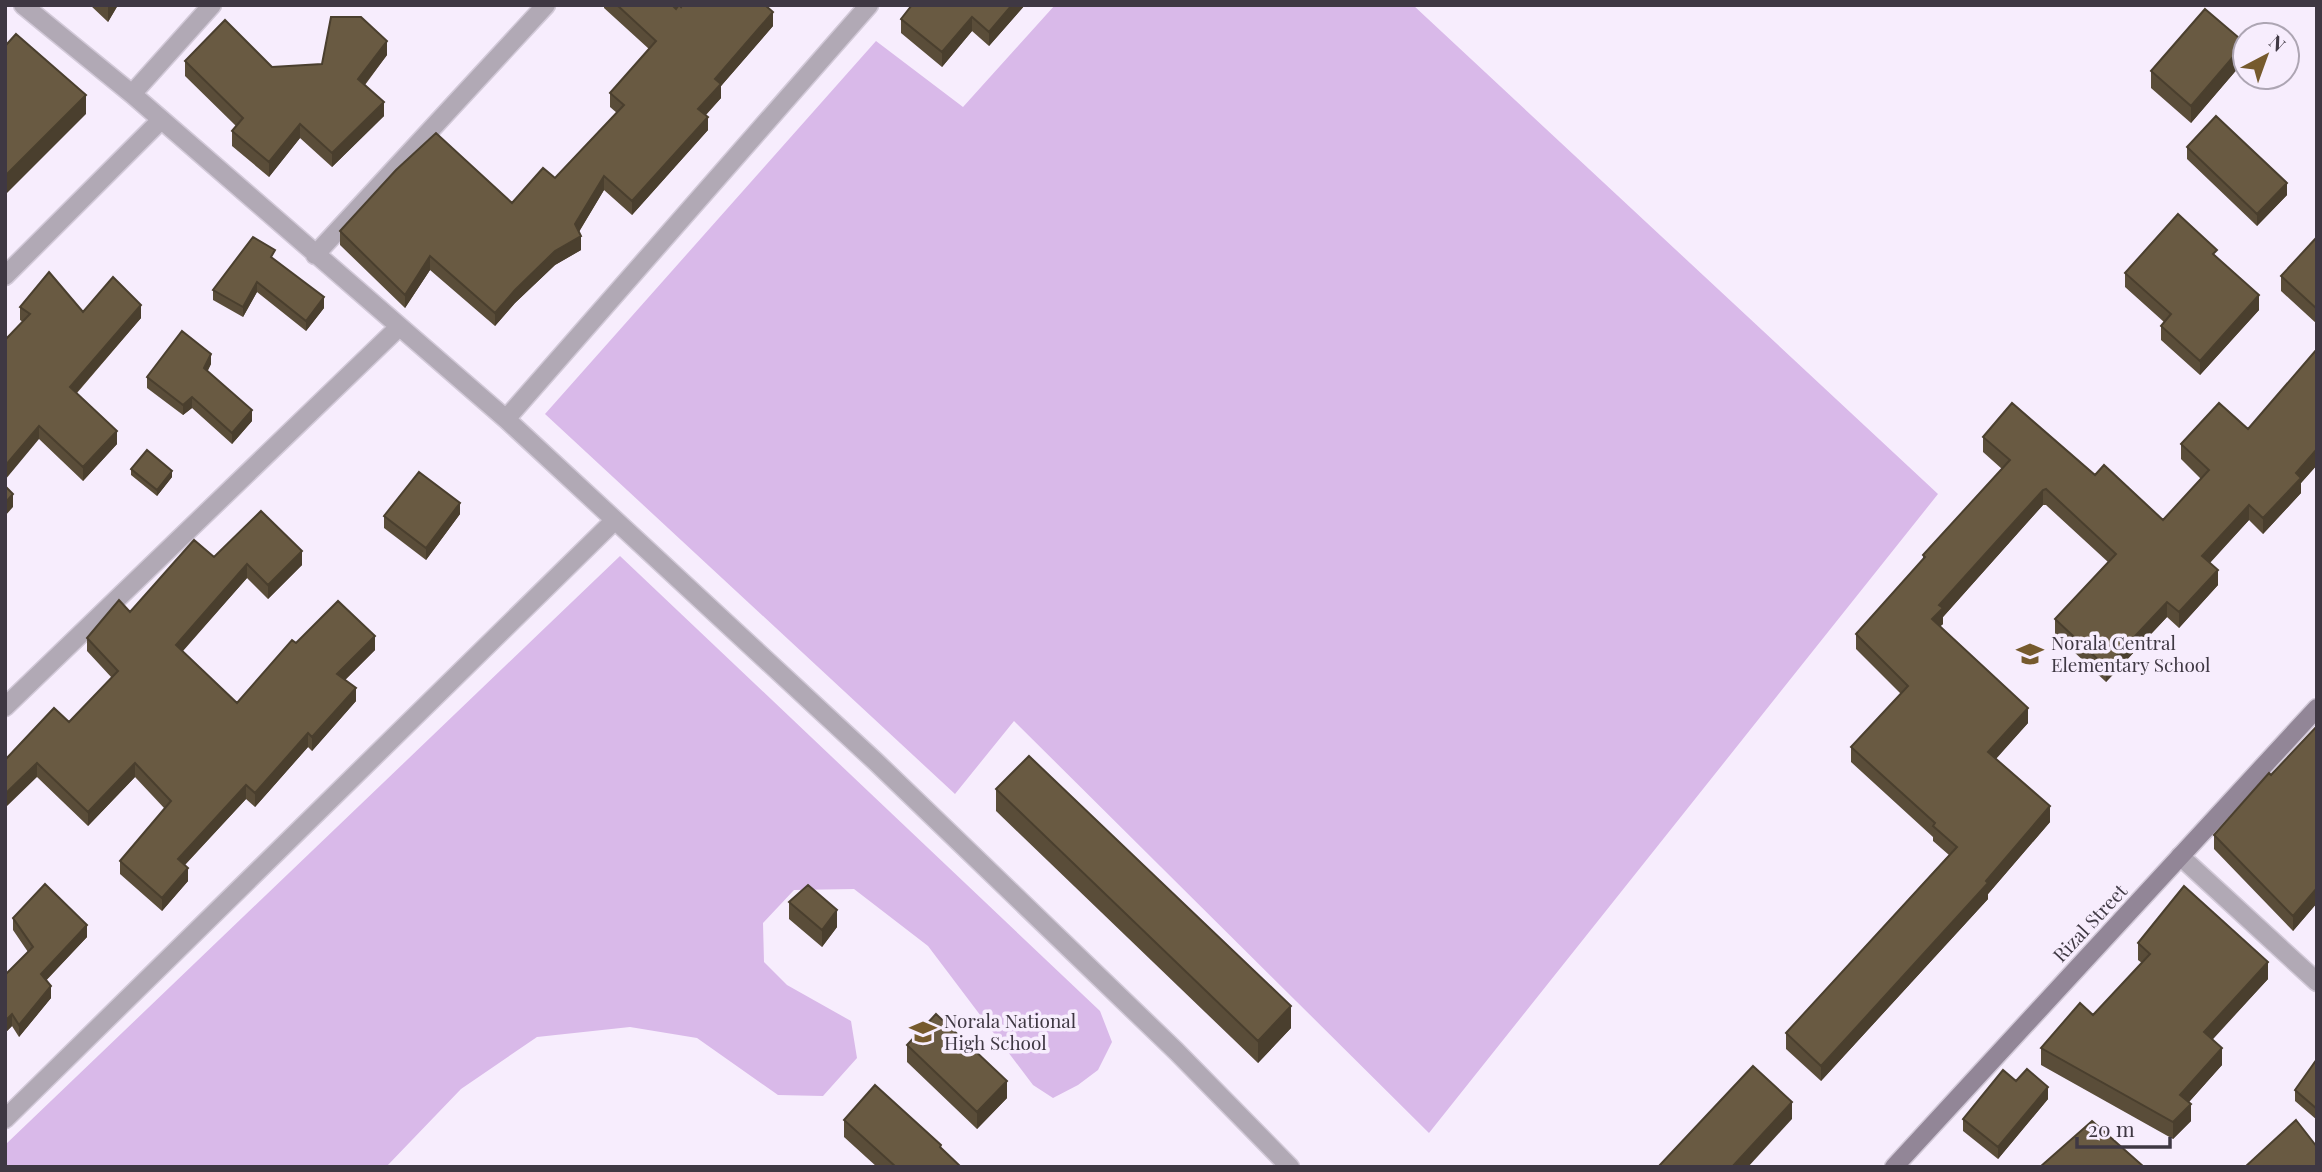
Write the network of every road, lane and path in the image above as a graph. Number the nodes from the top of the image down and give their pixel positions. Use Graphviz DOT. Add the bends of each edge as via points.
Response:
graph roads {
  1 [pos="23,5"];
  2 [pos="212,5"];
  3 [pos="547,5"];
  4 [pos="869,5"];
  5 [pos="131,94"];
  6 [pos="160,121"];
  7 [pos="315,255"];
  8 [pos="5,276"];
  9 [pos="399,327"];
  10 [pos="506,419"];
  11 [pos="615,520"];
  12 [pos="5,707"];
  13 [pos="2317,708"];
  14 [pos="2180,856"];
  15 [pos="2317,982"];
  16 [pos="5,1119"];
  17 [pos="1290,1167"];
  18 [pos="1894,1167"];
  1 -- 5 [label="street"];
  2 -- 5 [label="street"];
  3 -- 7 [label="street"];
  4 -- 10 [label="street"];
  5 -- 6 [label="street"];
  6 -- 7 [label="street"];
  6 -- 8 [label="street"];
  7 -- 9 [label="street"];
  9 -- 10 [label="street"];
  9 -- 12 [label="street"];
  10 -- 11 [label="street"];
  11 -- 16 [label="street"];
  11 -- 17 [label="street" via="875,761"];
  13 -- 14 [label="main road, Rizal Street"];
  14 -- 15 [label="street"];
  14 -- 18 [label="main road, Rizal Street"];
}
